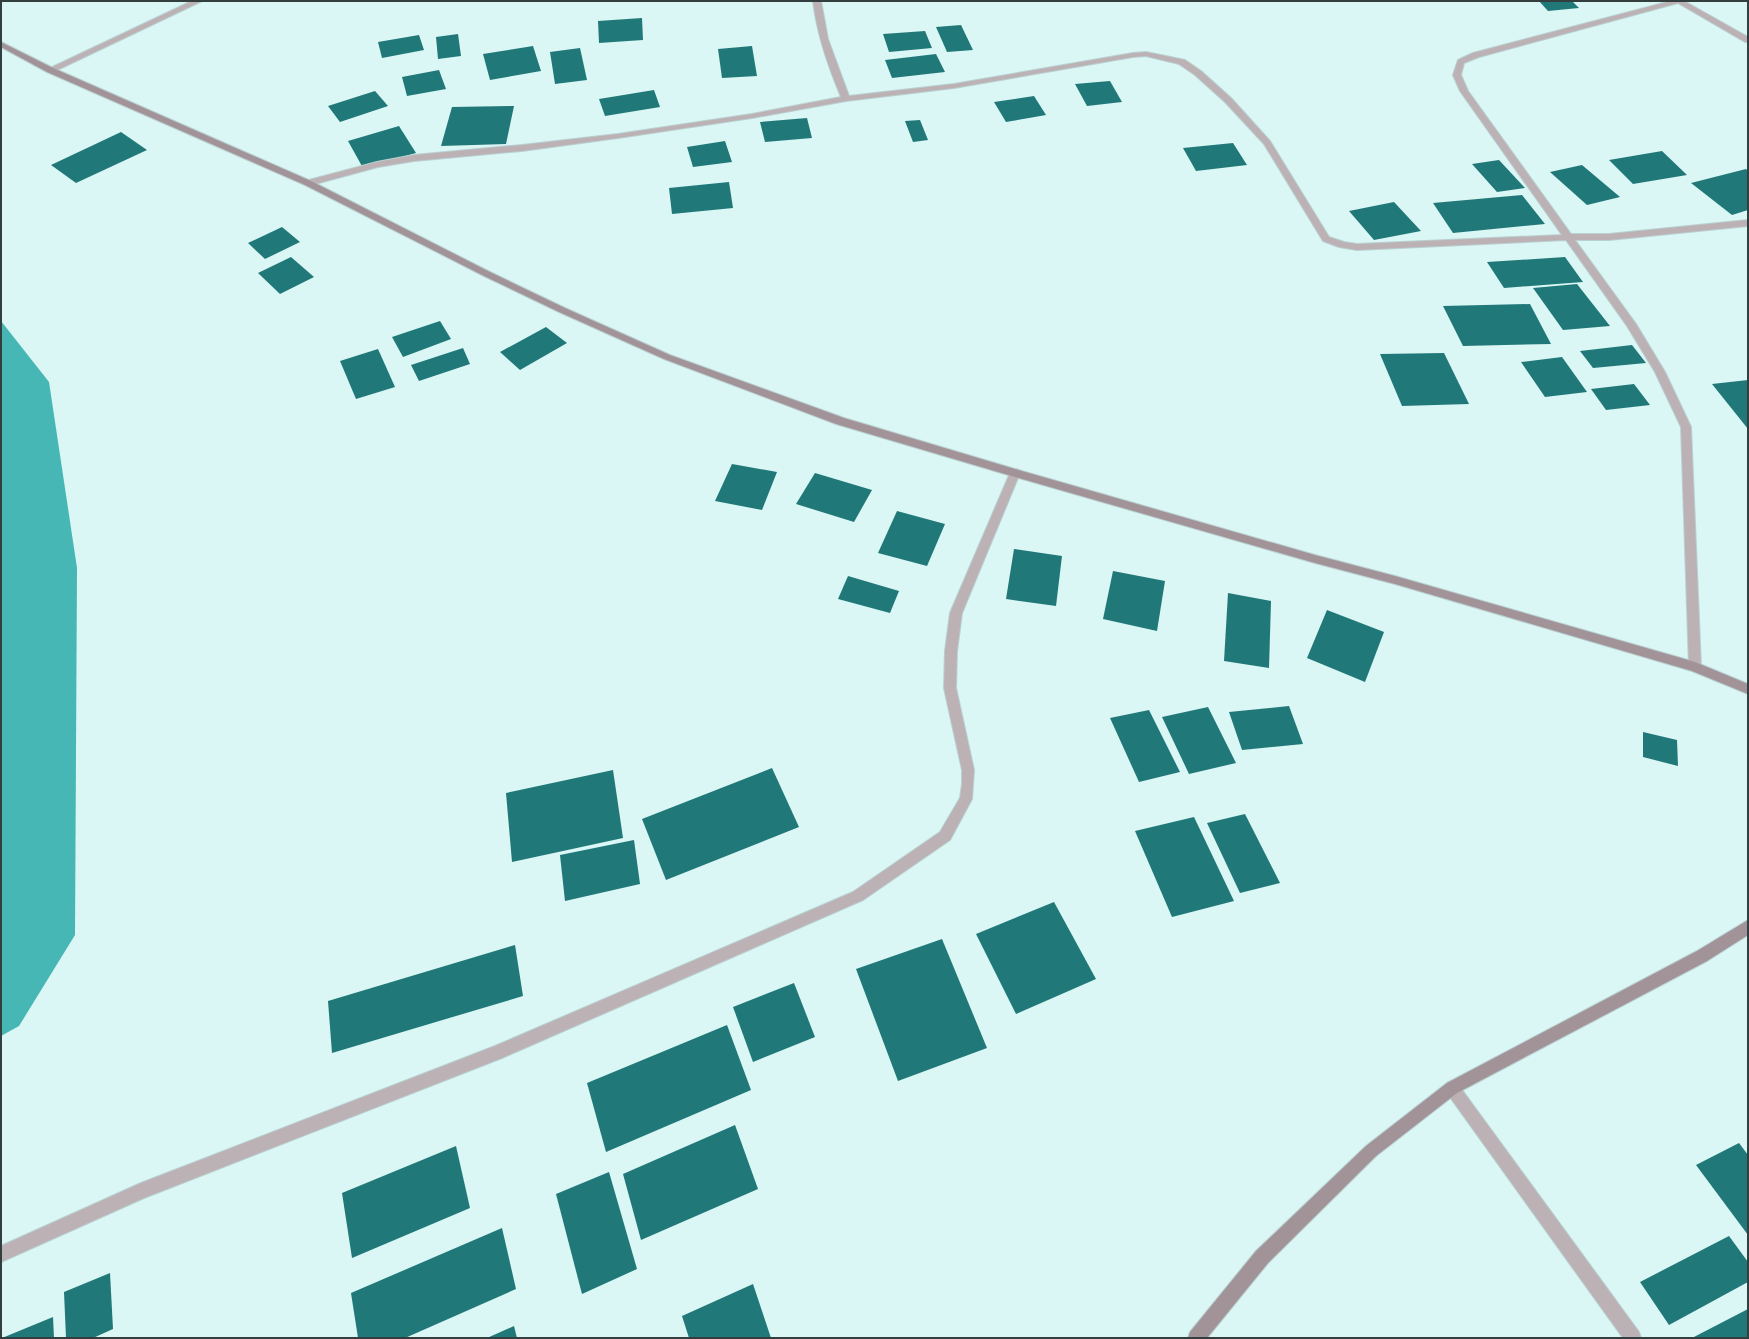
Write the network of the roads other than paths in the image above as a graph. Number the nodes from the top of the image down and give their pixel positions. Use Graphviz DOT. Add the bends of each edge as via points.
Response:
graph roads {
  1 [pos="198,1"];
  2 [pos="817,1"];
  3 [pos="1679,1"];
  4 [pos="1748,40"];
  5 [pos="1,44"];
  6 [pos="50,70"];
  7 [pos="846,99"];
  8 [pos="308,182"];
  9 [pos="1748,223"];
  10 [pos="1568,237"];
  11 [pos="1015,473"];
  12 [pos="1695,668"];
  13 [pos="1748,689"];
  14 [pos="1748,926"];
  15 [pos="1452,1088"];
  16 [pos="1,1254"];
  17 [pos="1196,1338"];
  18 [pos="1633,1338"];
  1 -- 6 [label="street"];
  2 -- 7 [label="street" via="819,23 826,47"];
  3 -- 4 [label="street"];
  3 -- 10 [label="street" via="1476,55 1461,62 1457,75 1464,91"];
  5 -- 6 [label="street"];
  6 -- 8 [label="street"];
  7 -- 8 [label="street" via="611,137 414,158"];
  7 -- 10 [label="street" via="1039,73 1134,55 1162,57 1182,62 1198,72 1267,143 1326,239 1357,247"];
  8 -- 11 [label="street" via="487,274 667,357 840,421"];
  9 -- 10 [label="street" via="1609,237"];
  10 -- 12 [label="street" via="1631,324 1660,372 1686,427"];
  11 -- 12 [label="street"];
  11 -- 16 [label="street" via="956,613 950,688 968,770 968,784 966,799 945,836 858,896 497,1053 141,1191"];
  12 -- 13 [label="street"];
  14 -- 15 [label="street" via="1740,934 1702,956"];
  15 -- 17 [label="street" via="1366,1156 1262,1257"];
  15 -- 18 [label="street"];
}
